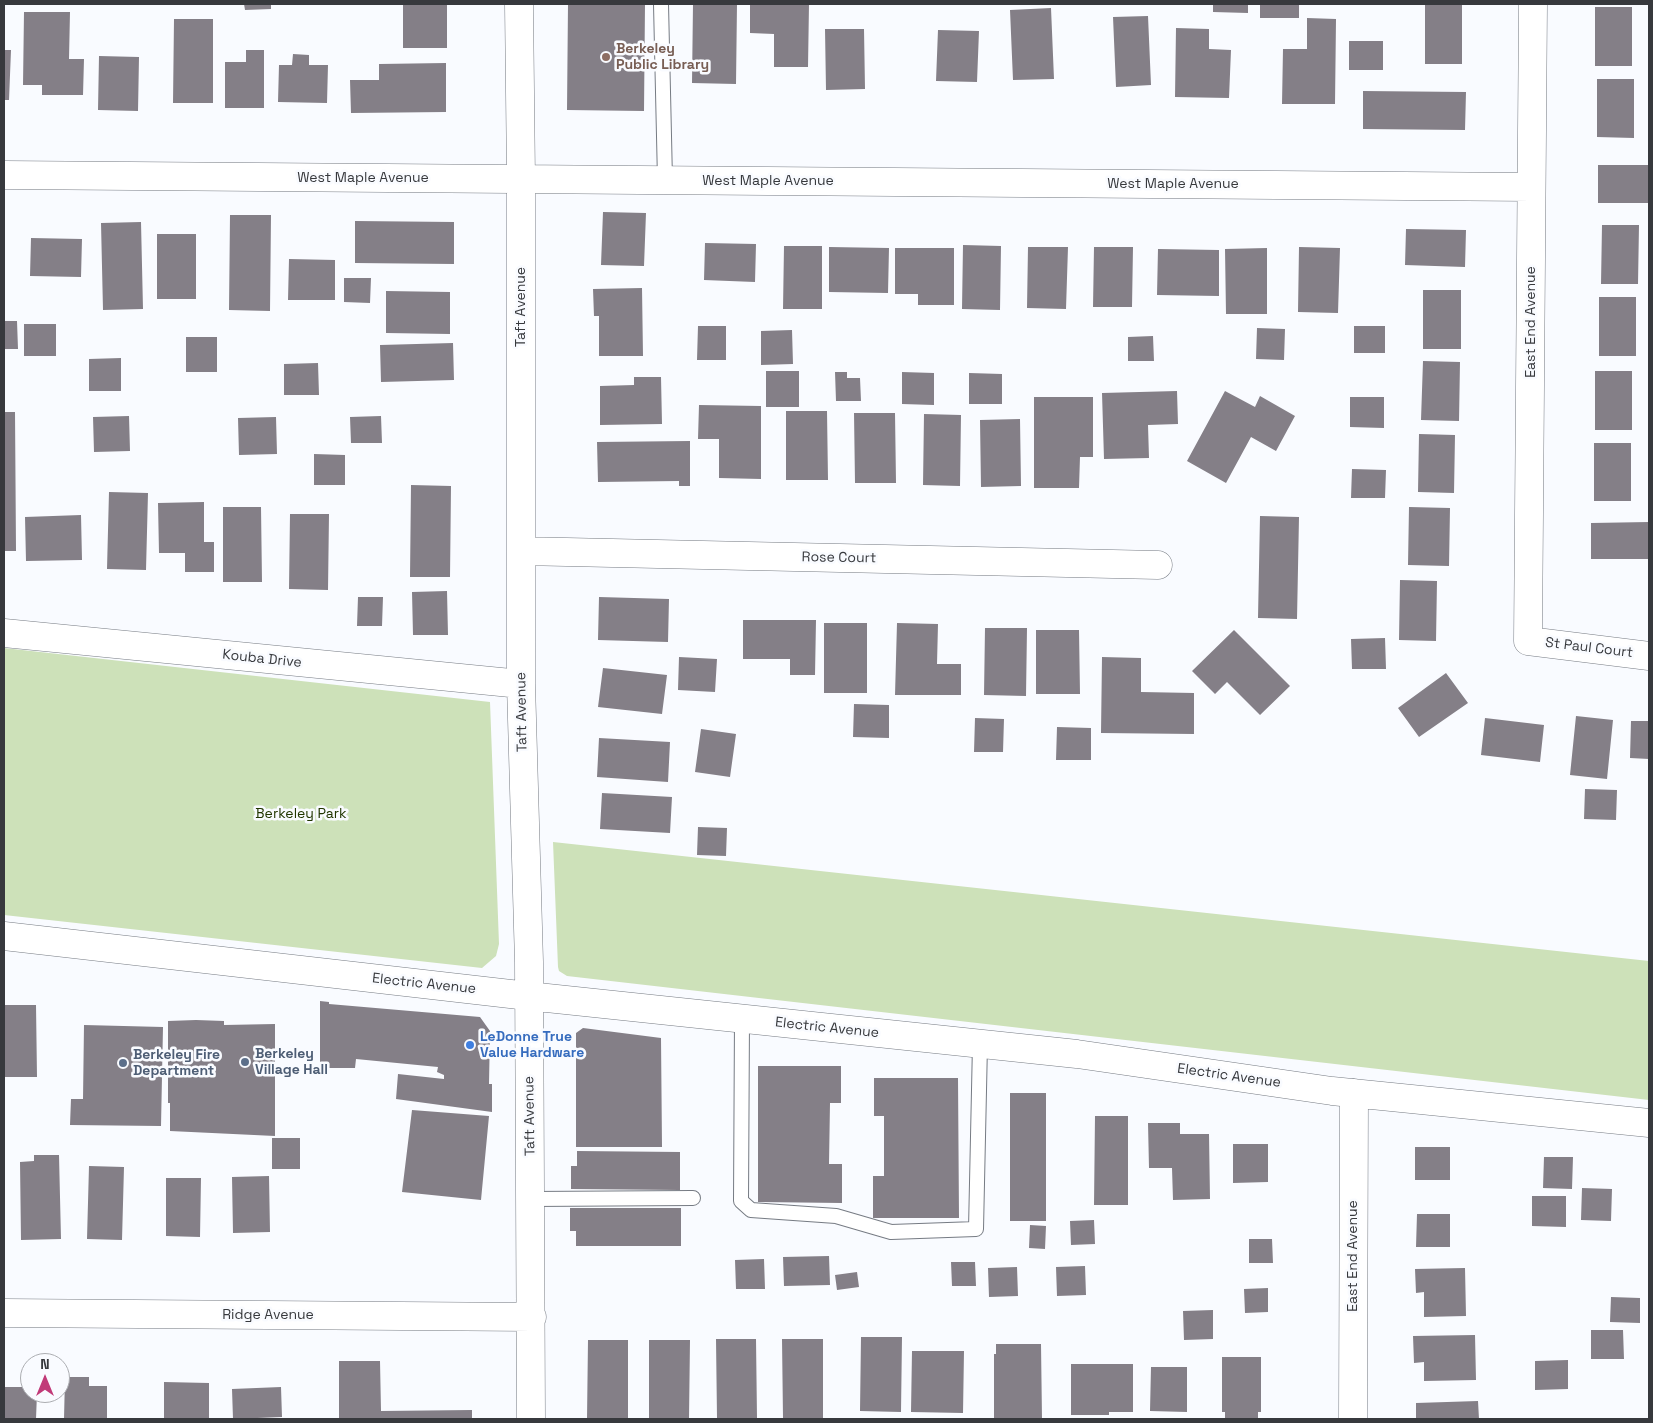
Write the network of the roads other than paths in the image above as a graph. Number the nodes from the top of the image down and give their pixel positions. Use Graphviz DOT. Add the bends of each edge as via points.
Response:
graph roads {
  1 [pos="518,4"];
  2 [pos="661,4"];
  3 [pos="1532,4"];
  4 [pos="4,175"];
  5 [pos="521,179"];
  6 [pos="665,180"];
  7 [pos="1531,186"];
  8 [pos="521,551"];
  9 [pos="1158,566"];
  10 [pos="4,633"];
  11 [pos="1528,641"];
  12 [pos="1649,656"];
  13 [pos="520,684"];
  14 [pos="4,936"];
  15 [pos="528,996"];
  16 [pos="742,1019"];
  17 [pos="980,1044"];
  18 [pos="1354,1093"];
  19 [pos="1649,1123"];
  20 [pos="693,1198"];
  21 [pos="531,1199"];
  22 [pos="4,1313"];
  23 [pos="532,1317"];
  24 [pos="532,1419"];
  25 [pos="1353,1419"];
  1 -- 5 [label="street, Taft Avenue"];
  2 -- 6 [label="lane"];
  3 -- 7 [label="street, East End Avenue"];
  4 -- 5 [label="street, West Maple Avenue"];
  5 -- 6 [label="street, West Maple Avenue"];
  5 -- 8 [label="street, Taft Avenue"];
  6 -- 7 [label="street, West Maple Avenue"];
  7 -- 11 [label="street, East End Avenue"];
  8 -- 9 [label="street, Rose Court"];
  8 -- 13 [label="street, Taft Avenue"];
  10 -- 13 [label="street, Kouba Drive"];
  11 -- 12 [label="street, St Paul Court"];
  13 -- 15 [label="street, Taft Avenue"];
  14 -- 15 [label="street, Electric Avenue"];
  15 -- 16 [label="street, Electric Avenue"];
  15 -- 21 [label="street, Taft Avenue"];
  16 -- 17 [label="street, Electric Avenue"];
  16 -- 17 [label="lane" via="741,1201 751,1210 836,1216 891,1232 976,1229"];
  17 -- 18 [label="street, Electric Avenue" via="1077,1054"];
  18 -- 19 [label="street, Electric Avenue"];
  18 -- 25 [label="street, East End Avenue"];
  20 -- 21 [label="lane"];
  21 -- 23 [label="street, Taft Avenue"];
  22 -- 23 [label="street, Ridge Avenue"];
  23 -- 24 [label="street, Taft Avenue"];
}
